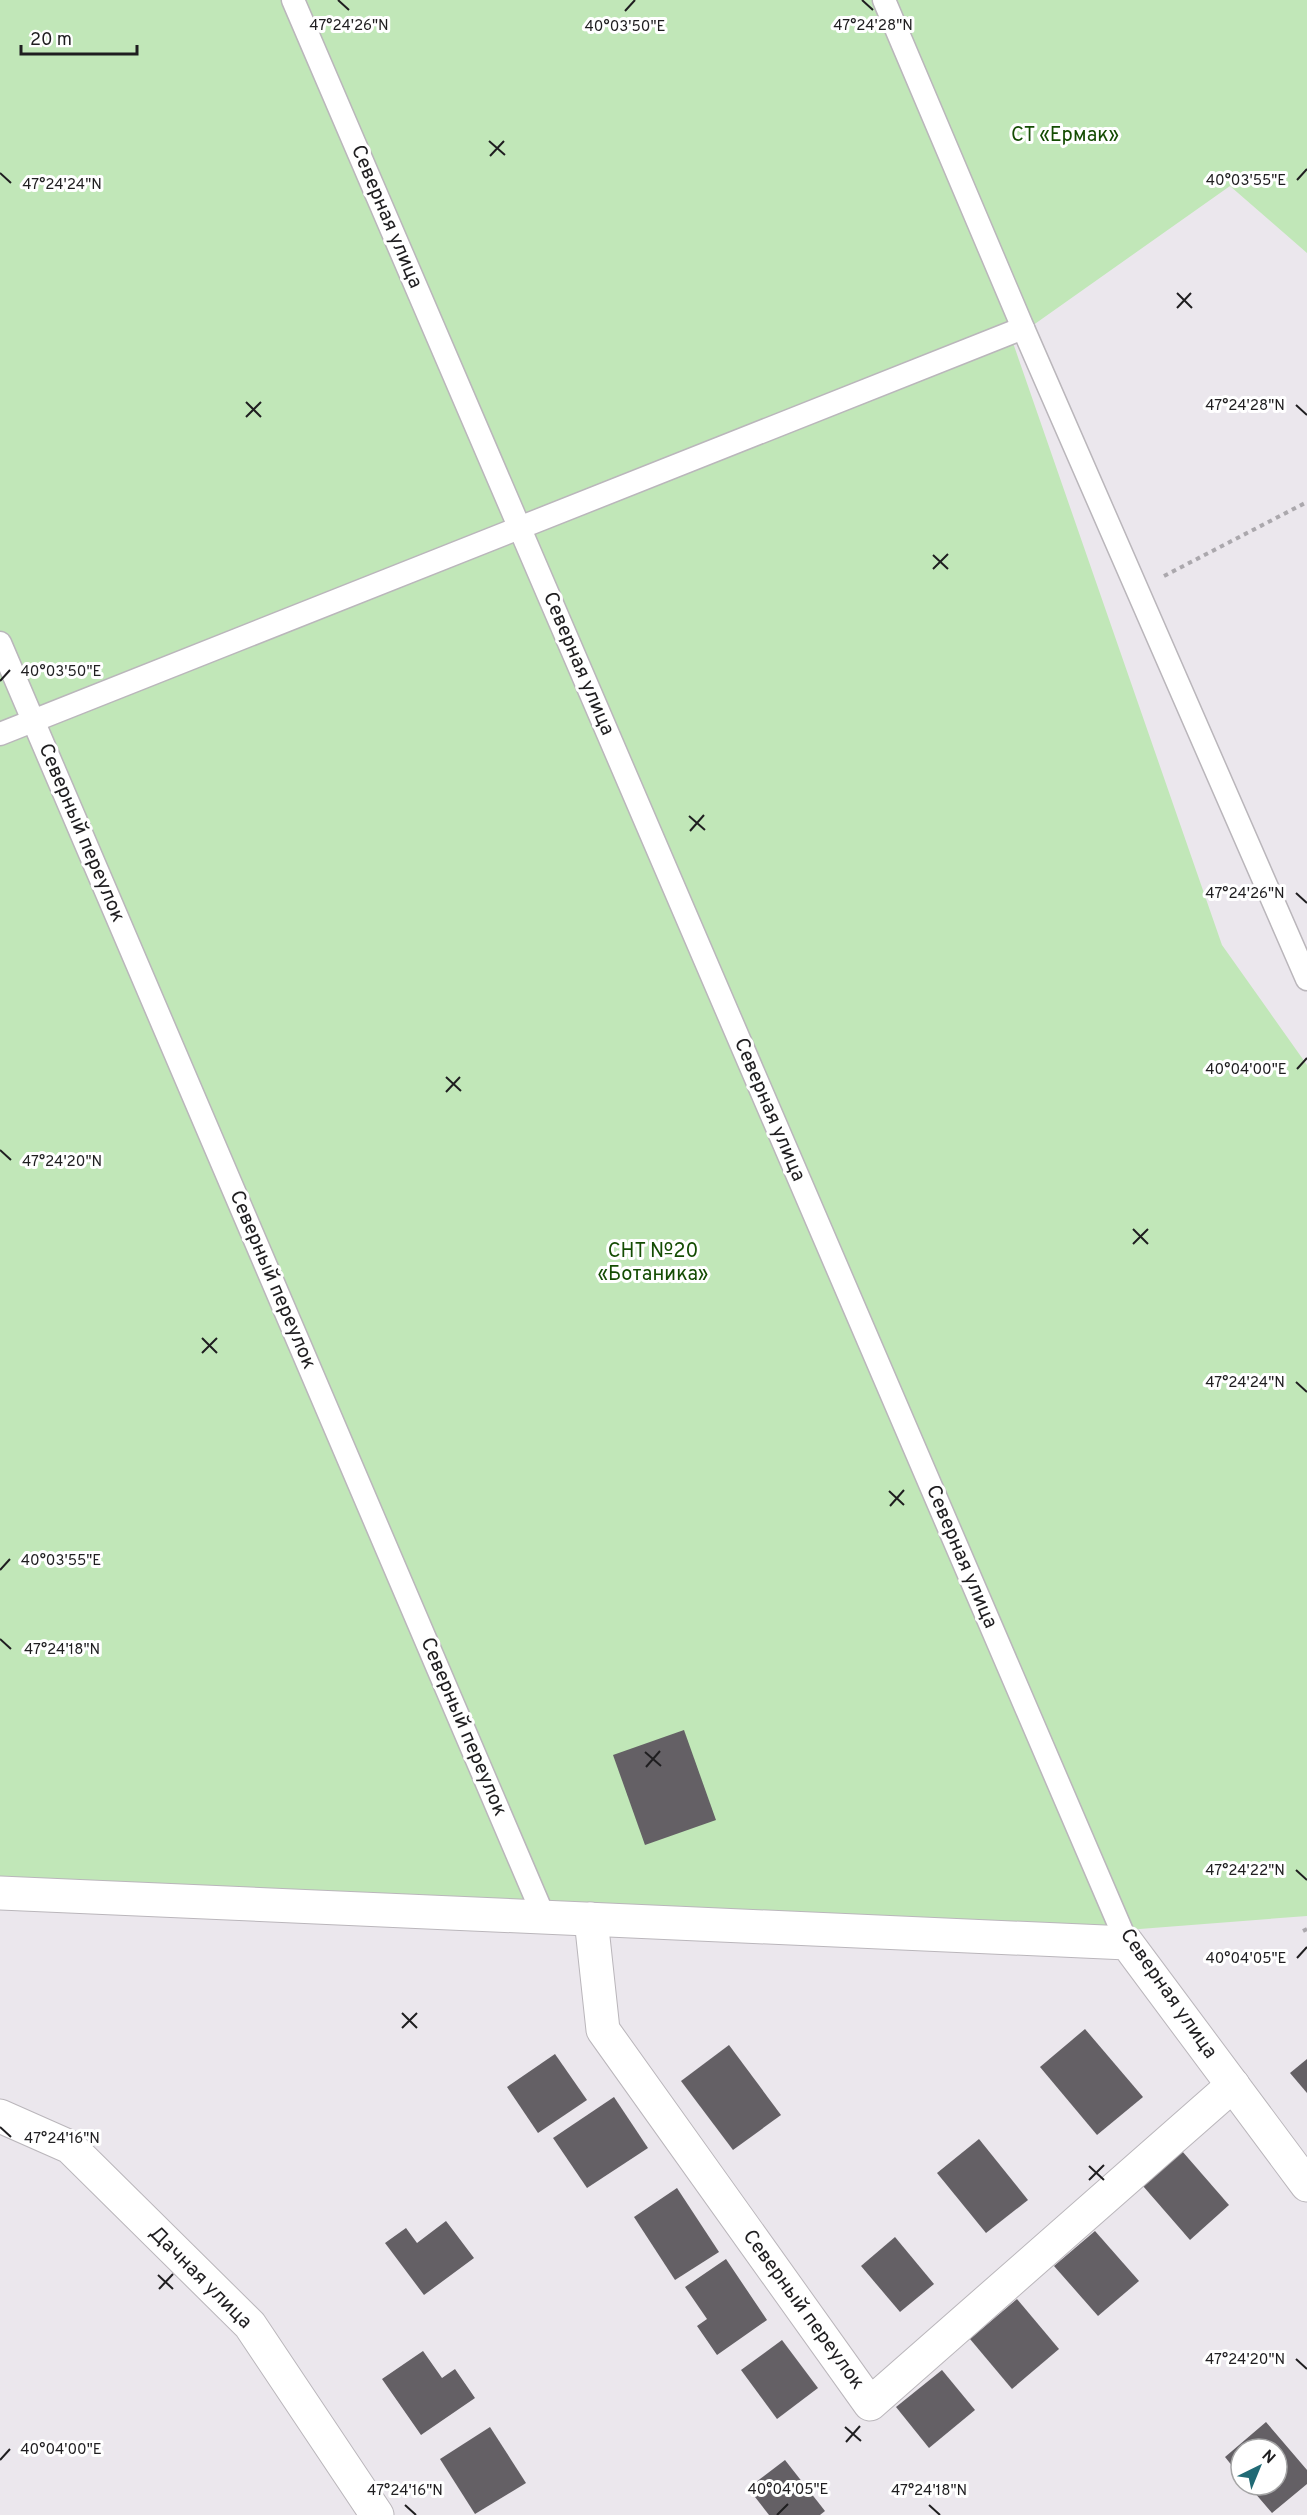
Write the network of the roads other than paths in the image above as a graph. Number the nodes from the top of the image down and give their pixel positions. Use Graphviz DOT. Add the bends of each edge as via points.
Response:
graph roads {
  1 [pos="293,0"];
  2 [pos="884,0"];
  3 [pos="1023,328"];
  4 [pos="520,528"];
  5 [pos="0,643"];
  6 [pos="33,721"];
  7 [pos="0,734"];
  8 [pos="1307,979"];
  9 [pos="0,1893"];
  10 [pos="544,1917"];
  11 [pos="591,1919"];
  12 [pos="1127,1943"];
  13 [pos="1233,2085"];
  14 [pos="0,2116"];
  15 [pos="1307,2185"];
  16 [pos="377,2515"];
  1 -- 4 [label="lane, Северная улица"];
  2 -- 3 [label="lane"];
  3 -- 4 [label="lane"];
  3 -- 8 [label="lane"];
  4 -- 6 [label="lane"];
  4 -- 12 [label="lane, Северная улица"];
  5 -- 6 [label="lane, Северный переулок"];
  6 -- 7 [label="lane"];
  6 -- 10 [label="lane, Северный переулок"];
  9 -- 10 [label="street"];
  10 -- 11 [label="street"];
  11 -- 12 [label="street"];
  11 -- 13 [label="street, Северный переулок" via="603,2030 870,2404"];
  12 -- 13 [label="street, Северная улица"];
  13 -- 15 [label="street, Северная улица"];
  14 -- 16 [label="street, Дачная улица" via="70,2147 250,2325"];
}
